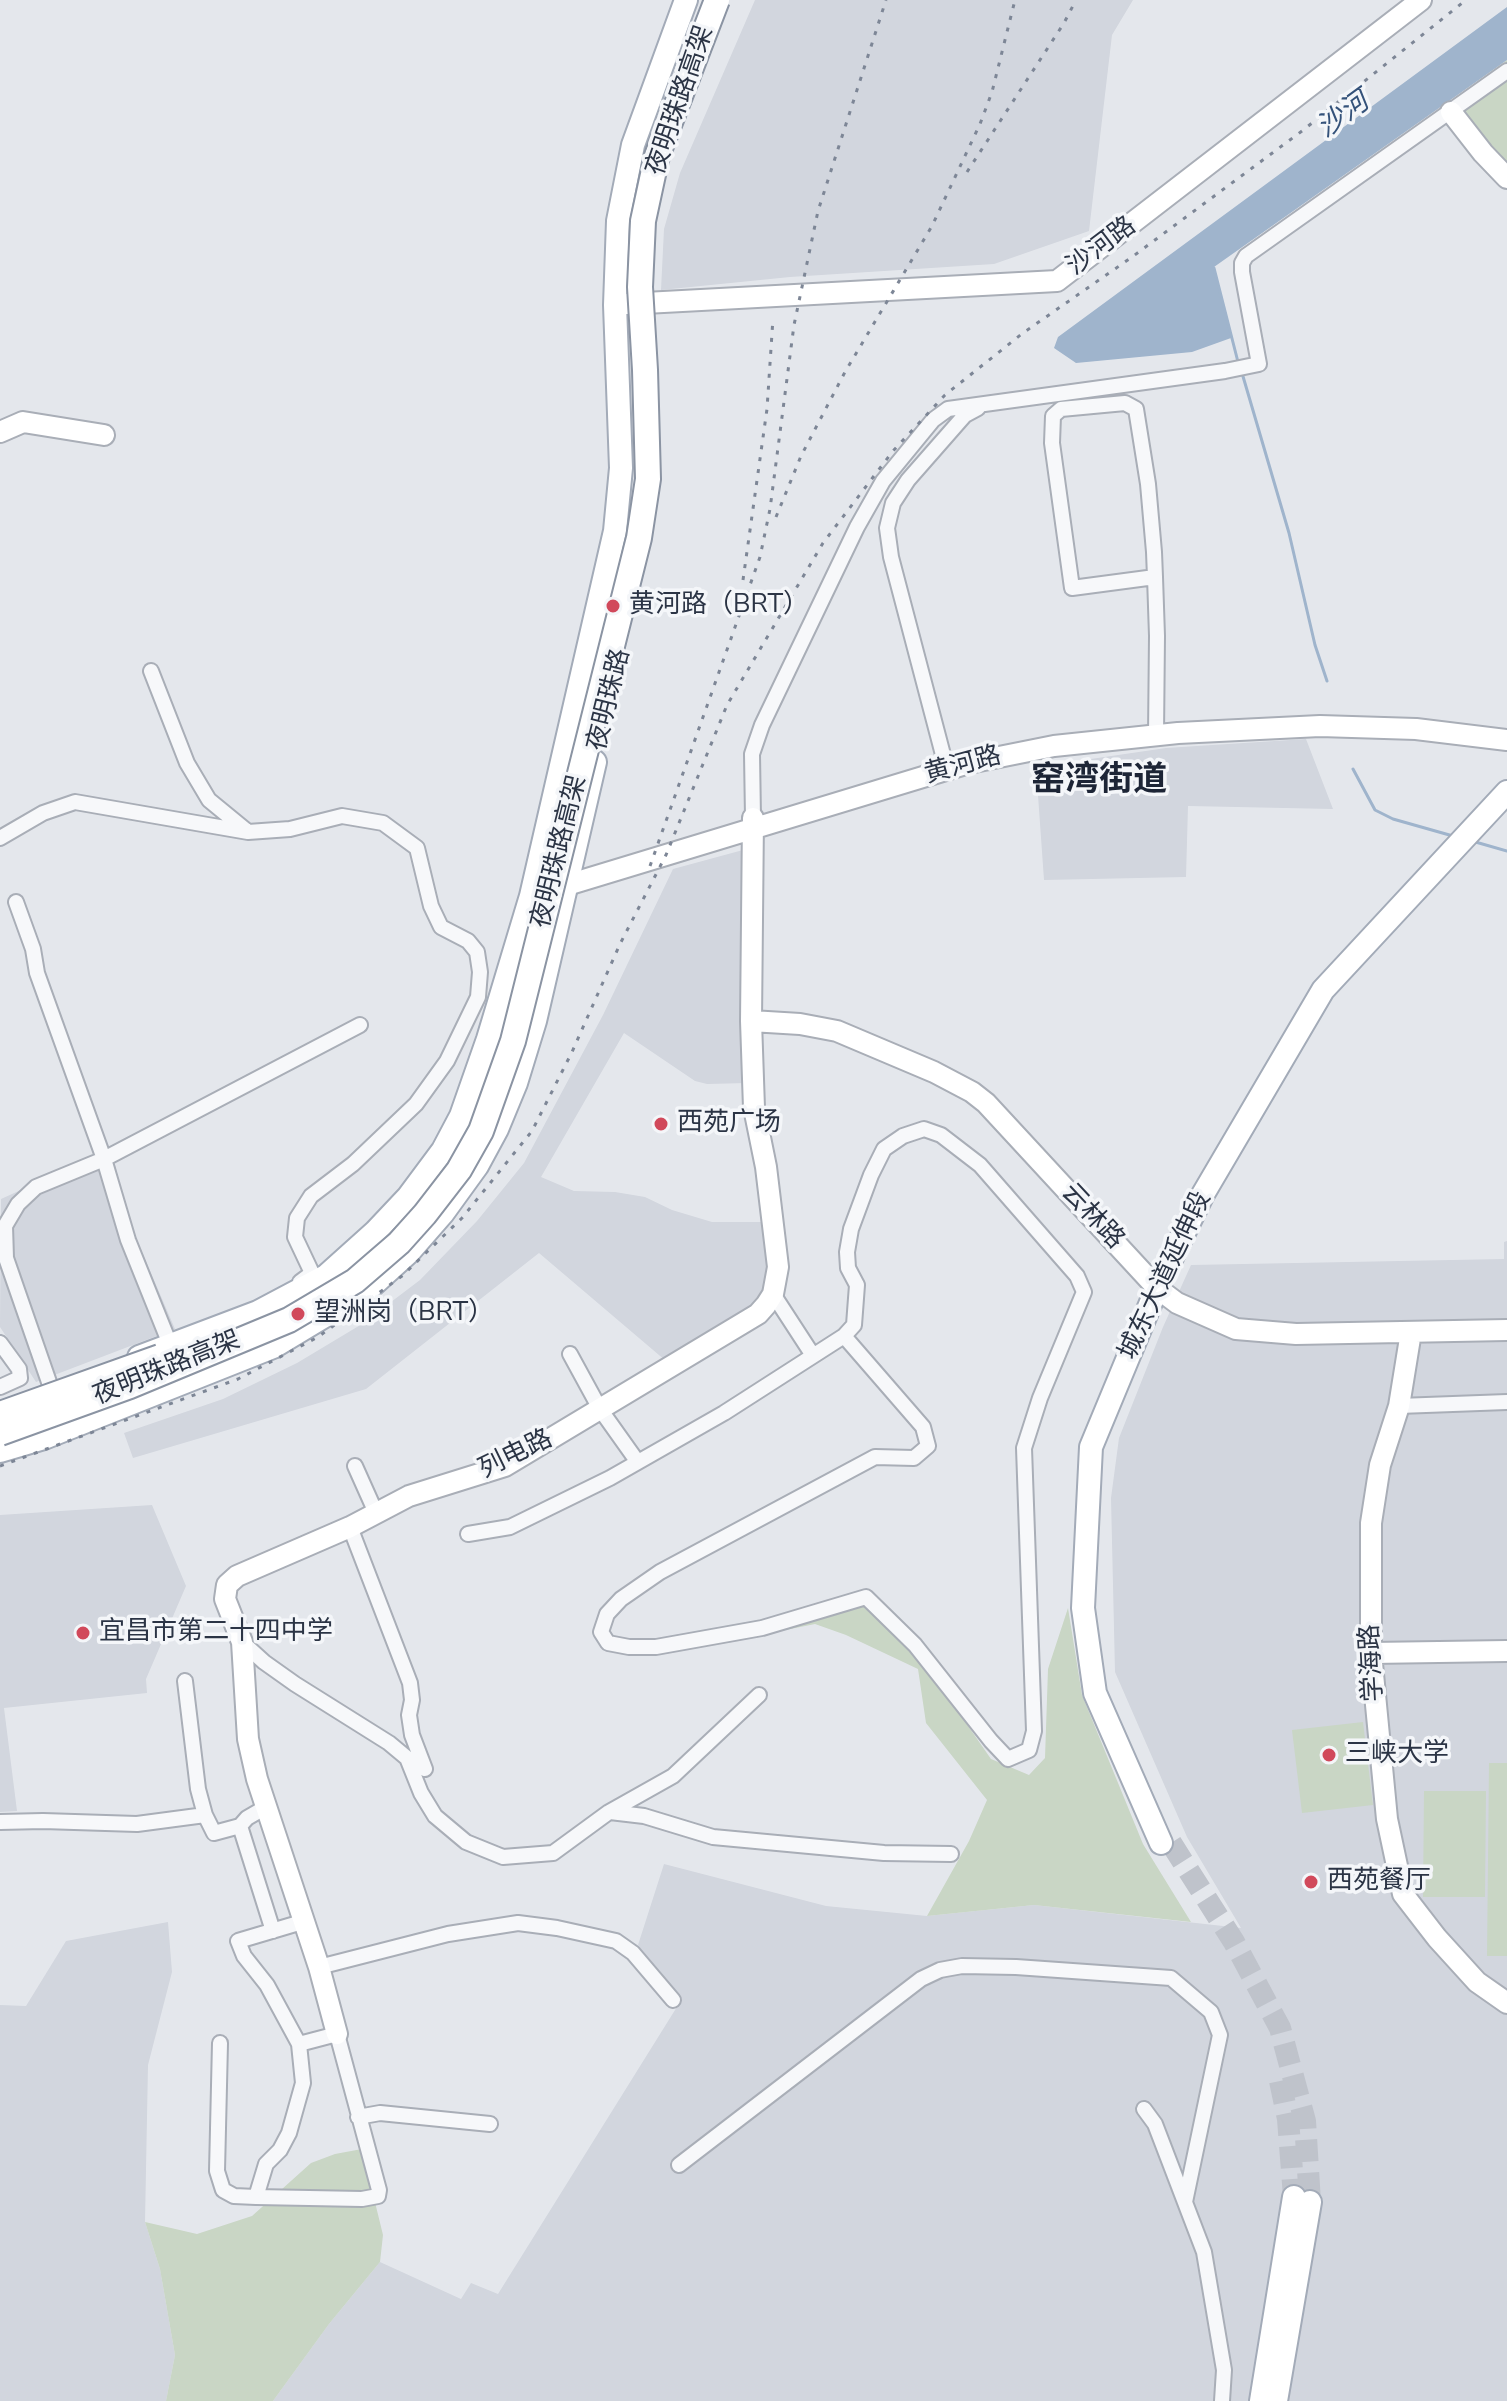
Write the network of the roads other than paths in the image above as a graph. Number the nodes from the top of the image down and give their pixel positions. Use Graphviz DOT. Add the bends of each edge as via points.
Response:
graph roads {
  1 [pos="686,0"];
  2 [pos="700,0"];
  3 [pos="717,0"];
  4 [pos="727,0"];
  5 [pos="1421,0"];
  6 [pos="1507,71"];
  7 [pos="1451,112"];
  8 [pos="1507,178"];
  9 [pos="650,303"];
  10 [pos="615,305"];
  11 [pos="982,405"];
  12 [pos="0,432"];
  13 [pos="104,435"];
  14 [pos="1155,577"];
  15 [pos="151,671"];
  16 [pos="1156,730"];
  17 [pos="1507,731"];
  18 [pos="1507,740"];
  19 [pos="946,765"];
  20 [pos="1507,792"];
  21 [pos="1507,804"];
  22 [pos="753,823"];
  23 [pos="248,832"];
  24 [pos="0,838"];
  25 [pos="567,880"];
  26 [pos="532,890"];
  27 [pos="16,902"];
  28 [pos="751,1021"];
  29 [pos="360,1025"];
  30 [pos="104,1159"];
  31 [pos="1159,1290"];
  32 [pos="773,1294"];
  33 [pos="1507,1330"];
  34 [pos="1411,1332"];
  35 [pos="844,1336"];
  36 [pos="0,1343"];
  37 [pos="171,1347"];
  38 [pos="570,1354"];
  39 [pos="812,1354"];
  40 [pos="50,1385"];
  41 [pos="130,1386"];
  42 [pos="0,1387"];
  43 [pos="1507,1402"];
  44 [pos="0,1403"];
  45 [pos="1399,1406"];
  46 [pos="600,1409"];
  47 [pos="0,1414"];
  48 [pos="0,1433"];
  49 [pos="0,1448"];
  50 [pos="637,1461"];
  51 [pos="355,1466"];
  52 [pos="376,1513"];
  53 [pos="350,1527"];
  54 [pos="468,1534"];
  55 [pos="242,1642"];
  56 [pos="1507,1651"];
  57 [pos="1371,1653"];
  58 [pos="185,1681"];
  59 [pos="759,1695"];
  60 [pos="425,1769"];
  61 [pos="266,1807"];
  62 [pos="609,1812"];
  63 [pos="205,1815"];
  64 [pos="0,1822"];
  65 [pos="240,1826"];
  66 [pos="1166,1843"];
  67 [pos="951,1854"];
  68 [pos="302,1922"];
  69 [pos="273,1931"];
  70 [pos="319,1967"];
  71 [pos="673,2000"];
  72 [pos="1507,2003"];
  73 [pos="337,2034"];
  74 [pos="220,2043"];
  75 [pos="299,2044"];
  76 [pos="1144,2109"];
  77 [pos="358,2117"];
  78 [pos="490,2124"];
  79 [pos="679,2165"];
  80 [pos="256,2197"];
  81 [pos="1185,2202"];
  82 [pos="1222,2401"];
  83 [pos="1261,2401"];
  84 [pos="1276,2401"];
  1 -- 10 [label="main road, 夜明珠路" via="624,181"];
  2 -- 47 [label="highway, 夜明珠路高架, bridge" via="641,153 631,202 627,318 634,411 632,497 623,553 541,888 492,1067 470,1124 453,1157 394,1230 315,1292 174,1353"];
  3 -- 41 [label="highway, 夜明珠路高架, bridge" via="657,156 643,221 640,287 648,479 639,538 513,1041 481,1131 425,1214 355,1281 289,1320"];
  4 -- 9 [label="main road, 夜明珠路" via="662,164 651,218"];
  5 -- 9 [label="street, 沙河路" via="1057,281"];
  6 -- 7 [label="street"];
  7 -- 8 [label="street"];
  7 -- 11 [label="street" via="1246,256 1242,272 1259,364"];
  9 -- 10 [label="street, 沙河路"];
  9 -- 25 [label="main road, 夜明珠路" via="656,481 646,548"];
  10 -- 26 [label="main road, 夜明珠路" via="621,468 615,531"];
  11 -- 19 [label="street" via="965,415 908,480 893,503 887,528"];
  11 -- 22 [label="street" via="948,409 933,420 883,481 857,527 752,754"];
  12 -- 13 [label="street" via="23,422"];
  14 -- 14 [label="street" via="1136,409 1125,403 1061,409 1053,416 1052,443 1072,588"];
  14 -- 16 [label="street"];
  15 -- 23 [label="street" via="187,763 209,800"];
  16 -- 17 [label="street, 黄河路" via="1360,717"];
  16 -- 18 [label="street, 黄河路" via="1361,726"];
  16 -- 19 [label="street, 黄河路"];
  19 -- 22 [label="street, 黄河路"];
  20 -- 31 [label="main road, 城东大道延伸段" via="1323,990 1202,1196"];
  21 -- 31 [label="main road, 城东大道延伸段" via="1330,1001 1212,1192"];
  22 -- 25 [label="street, 黄河路"];
  22 -- 28 [label="street"];
  23 -- 24 [label="street" via="75,802"];
  23 -- 37 [label="street" via="290,829 342,816 383,823 404,836 417,848 441,927 477,952 478,997 447,1061 416,1104 311,1196 297,1218 295,1237 312,1273 186,1333"];
  25 -- 26 [label="street, 黄河路"];
  25 -- 49 [label="main road, 夜明珠路" via="535,1021 497,1129 477,1166 409,1252 366,1291 273,1347 44,1438"];
  26 -- 37 [label="main road, 夜明珠路" via="461,1116 408,1197 326,1276 258,1312"];
  27 -- 30 [label="street"];
  28 -- 31 [label="street, 云林路" via="837,1031 972,1092"];
  28 -- 32 [label="street" via="754,1108 777,1254"];
  29 -- 30 [label="street"];
  30 -- 37 [label="street" via="128,1240"];
  30 -- 40 [label="street" via="36,1187 5,1226 6,1258"];
  31 -- 34 [label="street, 云林路" via="1236,1329"];
  31 -- 66 [label="main road, 城东大道延伸段" via="1100,1447 1092,1601 1104,1694"];
  32 -- 39 [label="street"];
  32 -- 46 [label="street, 列电路" via="758,1314"];
  33 -- 34 [label="street, 云林路"];
  34 -- 45 [label="street, 学海路"];
  35 -- 35 [label="street" via="854,1325 857,1285 847,1252 871,1175 884,1149 924,1129 941,1135 980,1165 1077,1276 1084,1292 1024,1448 1034,1731 1029,1750 1008,1759 915,1645 866,1597 762,1628 656,1647 608,1643 601,1632 607,1614 621,1599 660,1572 875,1457 914,1458 928,1446 923,1427"];
  35 -- 39 [label="street"];
  36 -- 42 [label="street" via="20,1378"];
  37 -- 40 [label="main road, 夜明珠路"];
  38 -- 46 [label="street"];
  39 -- 50 [label="street" via="724,1413"];
  40 -- 44 [label="main road, 夜明珠路"];
  41 -- 48 [label="highway, 夜明珠路高架, bridge"];
  41 -- 49 [label="main road, bridge"];
  43 -- 45 [label="street"];
  45 -- 57 [label="street, 学海路" via="1373,1501"];
  46 -- 50 [label="street"];
  46 -- 52 [label="street, 列电路" via="505,1466 409,1496"];
  50 -- 54 [label="street" via="510,1527"];
  51 -- 52 [label="street"];
  52 -- 53 [label="street, 列电路"];
  53 -- 55 [label="street, 列电路" via="227,1585 225,1599"];
  53 -- 60 [label="street" via="410,1683 412,1735"];
  55 -- 61 [label="street, 列电路" via="248,1739"];
  55 -- 62 [label="street" via="407,1758 435,1816 466,1842 503,1857 553,1853"];
  56 -- 57 [label="street"];
  57 -- 72 [label="street, 学海路" via="1387,1819 1403,1894 1477,1982"];
  58 -- 63 [label="street"];
  59 -- 62 [label="street" via="673,1776"];
  61 -- 65 [label="street"];
  61 -- 68 [label="street, 列电路"];
  62 -- 67 [label="street" via="644,1816 713,1837"];
  63 -- 64 [label="street" via="137,1824"];
  63 -- 65 [label="street" via="214,1833"];
  65 -- 69 [label="street"];
  68 -- 69 [label="street"];
  68 -- 70 [label="street, 列电路"];
  69 -- 75 [label="street" via="238,1941"];
  70 -- 71 [label="street" via="488,1925 518,1923 616,1941"];
  70 -- 73 [label="street, 列电路"];
  73 -- 75 [label="street"];
  73 -- 77 [label="street"];
  74 -- 80 [label="street" via="219,2182 234,2196"];
  75 -- 80 [label="street" via="303,2083 296,2115 280,2150 266,2164"];
  76 -- 81 [label="street" via="1155,2124"];
  77 -- 78 [label="street" via="380,2113"];
  77 -- 80 [label="street" via="378,2196"];
  79 -- 81 [label="street" via="921,1979 940,1970 1016,1967 1171,1978 1211,2012 1220,2035"];
  81 -- 82 [label="street" via="1204,2252 1213,2299 1224,2370"];
  83 -- 84 [label="main road" via="1302,2200"];
}
